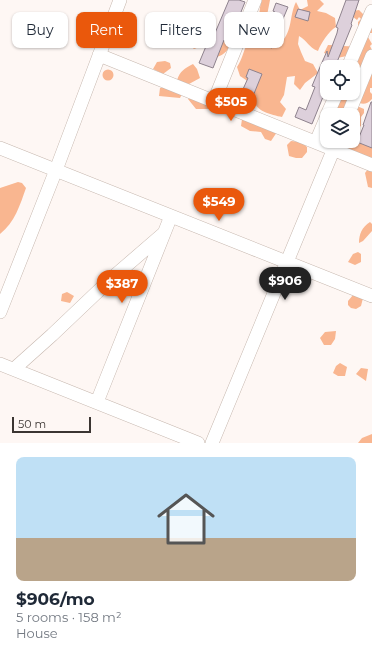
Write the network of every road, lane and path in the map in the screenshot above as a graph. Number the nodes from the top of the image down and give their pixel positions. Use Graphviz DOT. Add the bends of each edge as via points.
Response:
graph roads {
  1 [pos="120,0"];
  2 [pos="255,0"];
  3 [pos="372,11"];
  4 [pos="99,55"];
  5 [pos="372,56"];
  6 [pos="351,60"];
  7 [pos="214,101"];
  8 [pos="351,108"];
  9 [pos="320,132"];
  10 [pos="316,142"];
  11 [pos="320,143"];
  12 [pos="0,148"];
  13 [pos="334,148"];
  14 [pos="341,148"];
  15 [pos="372,165"];
  16 [pos="56,170"];
  17 [pos="171,216"];
  18 [pos="163,234"];
  19 [pos="287,262"];
  20 [pos="372,296"];
  21 [pos="0,311"];
  22 [pos="0,364"];
  23 [pos="14,369"];
  24 [pos="97,402"];
  25 [pos="198,443"];
  26 [pos="212,443"];
  1 -- 4 [label="street"];
  2 -- 7 [label="street"];
  3 -- 6 [label="street"];
  4 -- 7 [label="street"];
  4 -- 16 [label="street"];
  5 -- 8 [label="street"];
  7 -- 10 [label="street"];
  9 -- 10 [label="street"];
  10 -- 11 [label="street"];
  12 -- 16 [label="street"];
  13 -- 19 [label="street"];
  14 -- 15 [label="street"];
  16 -- 17 [label="street"];
  16 -- 21 [label="street"];
  17 -- 18 [label="street"];
  17 -- 19 [label="street"];
  18 -- 23 [label="street"];
  18 -- 24 [label="street"];
  19 -- 20 [label="street"];
  19 -- 26 [label="street"];
  22 -- 23 [label="street"];
  23 -- 24 [label="street"];
  24 -- 25 [label="street"];
}
